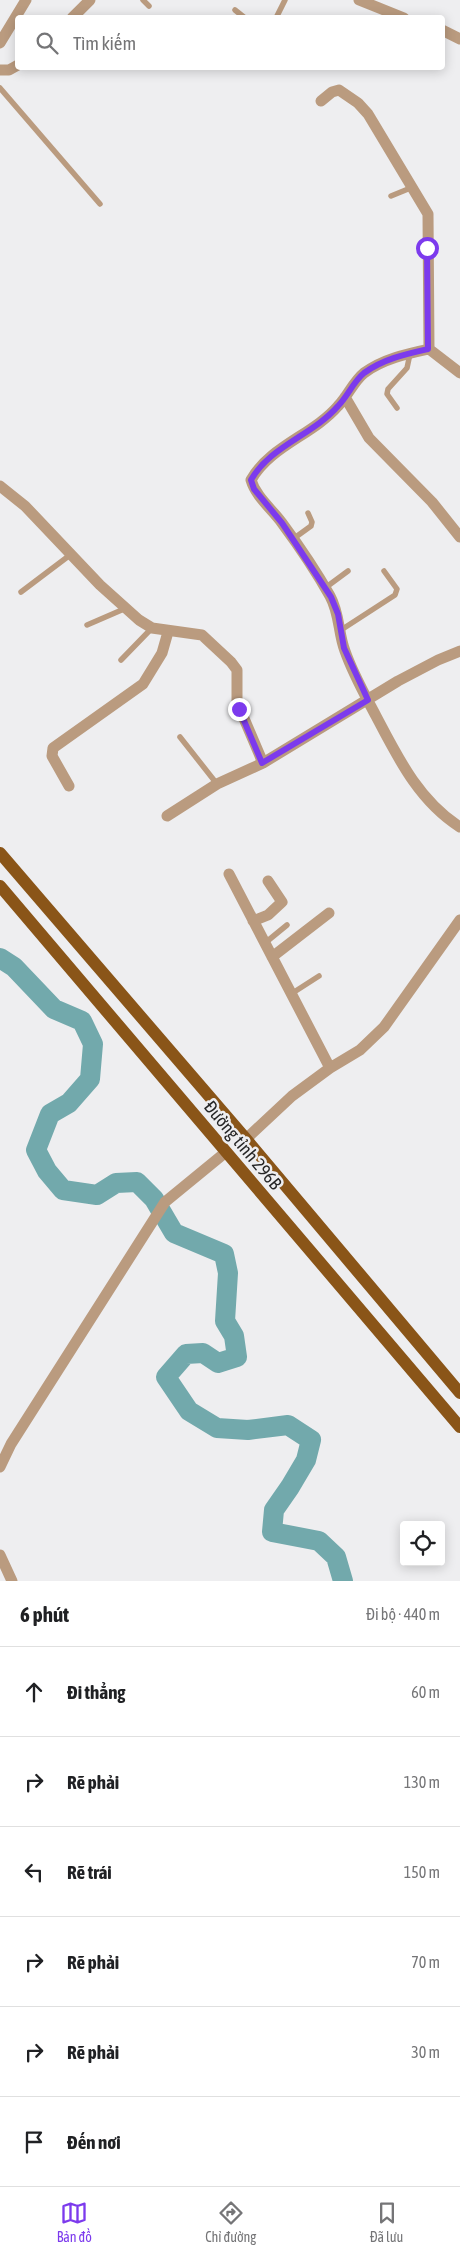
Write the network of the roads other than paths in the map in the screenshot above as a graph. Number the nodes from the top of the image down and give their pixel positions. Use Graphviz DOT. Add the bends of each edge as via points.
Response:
graph roads {
  1 [pos="26,0"];
  2 [pos="90,0"];
  3 [pos="143,0"];
  4 [pos="285,0"];
  5 [pos="359,0"];
  6 [pos="373,0"];
  7 [pos="379,0"];
  8 [pos="148,6"];
  9 [pos="235,10"];
  10 [pos="17,15"];
  11 [pos="75,15"];
  12 [pos="241,15"];
  13 [pos="278,15"];
  14 [pos="396,15"];
  15 [pos="15,18"];
  16 [pos="445,32"];
  17 [pos="460,40"];
  18 [pos="0,43"];
  19 [pos="15,66"];
  20 [pos="0,70"];
  21 [pos="0,88"];
  22 [pos="321,101"];
  23 [pos="413,187"];
  24 [pos="391,196"];
  25 [pos="100,204"];
  26 [pos="428,349"];
  27 [pos="410,354"];
  28 [pos="460,373"];
  29 [pos="345,397"];
  30 [pos="397,408"];
  31 [pos="0,486"];
  32 [pos="308,513"];
  33 [pos="460,538"];
  34 [pos="293,539"];
  35 [pos="70,555"];
  36 [pos="348,571"];
  37 [pos="384,571"];
  38 [pos="325,588"];
  39 [pos="21,592"];
  40 [pos="124,608"];
  41 [pos="87,625"];
  42 [pos="152,628"];
  43 [pos="341,630"];
  44 [pos="168,632"];
  45 [pos="460,651"];
  46 [pos="121,660"];
  47 [pos="368,700"];
  48 [pos="180,737"];
  49 [pos="262,763"];
  50 [pos="217,784"];
  51 [pos="69,786"];
  52 [pos="167,816"];
  53 [pos="460,827"];
  54 [pos="0,853"];
  55 [pos="229,874"];
  56 [pos="268,881"];
  57 [pos="0,886"];
  58 [pos="328,913"];
  59 [pos="460,920"];
  60 [pos="254,921"];
  61 [pos="287,925"];
  62 [pos="265,943"];
  63 [pos="272,957"];
  64 [pos="319,976"];
  65 [pos="291,994"];
  66 [pos="330,1068"];
  67 [pos="246,1139"];
  68 [pos="226,1152"];
  69 [pos="460,1393"];
  70 [pos="460,1427"];
  71 [pos="1,1462"];
  72 [pos="0,1555"];
  73 [pos="7,1579"];
  1 -- 10 [label="street"];
  2 -- 11 [label="street"];
  3 -- 8 [label="lane"];
  4 -- 13 [label="lane"];
  5 -- 14 [label="street"];
  6 -- 7 [label="street"];
  9 -- 12 [label="lane"];
  15 -- 18 [label="street"];
  16 -- 17 [label="street"];
  19 -- 20 [label="street"];
  21 -- 25 [label="lane"];
  22 -- 23 [label="street" via="339,90 358,103 380,132"];
  23 -- 24 [label="lane"];
  23 -- 26 [label="street" via="428,214"];
  26 -- 27 [label="street"];
  26 -- 28 [label="street"];
  27 -- 29 [label="street" via="381,363 364,374"];
  27 -- 30 [label="lane" via="407,368 388,389 387,394"];
  29 -- 33 [label="street" via="369,438 432,502"];
  29 -- 34 [label="street" via="311,430 276,453 251,480 254,489"];
  31 -- 35 [label="street" via="25,506"];
  32 -- 34 [label="lane" via="312,522 310,526"];
  34 -- 38 [label="street"];
  35 -- 39 [label="lane"];
  35 -- 40 [label="street"];
  36 -- 38 [label="lane"];
  37 -- 43 [label="lane" via="397,589 395,595"];
  38 -- 43 [label="street" via="338,614"];
  40 -- 41 [label="lane"];
  40 -- 42 [label="street"];
  42 -- 44 [label="street"];
  42 -- 46 [label="lane"];
  43 -- 47 [label="street" via="347,656"];
  44 -- 49 [label="street" via="202,635 237,670 236,702"];
  44 -- 51 [label="street" via="162,653 143,684 53,748 52,756"];
  45 -- 47 [label="street"];
  47 -- 49 [label="street"];
  47 -- 53 [label="street" via="394,750 425,798"];
  48 -- 50 [label="lane"];
  49 -- 50 [label="street"];
  50 -- 52 [label="street"];
  54 -- 67 [label="main road, Đường tỉnh 296B"];
  55 -- 60 [label="street"];
  56 -- 60 [label="street" via="282,902 268,915"];
  57 -- 68 [label="main road, Đường tỉnh 296B"];
  58 -- 63 [label="street"];
  59 -- 66 [label="street" via="384,1027 360,1050"];
  60 -- 62 [label="street"];
  61 -- 62 [label="lane"];
  62 -- 63 [label="street"];
  63 -- 65 [label="street"];
  64 -- 65 [label="lane"];
  65 -- 66 [label="street"];
  66 -- 67 [label="street" via="292,1096"];
  67 -- 69 [label="main road, Đường tỉnh 296B"];
  68 -- 70 [label="main road, Đường tỉnh 296B"];
  68 -- 71 [label="street" via="165,1202"];
  72 -- 73 [label="street"];
}
